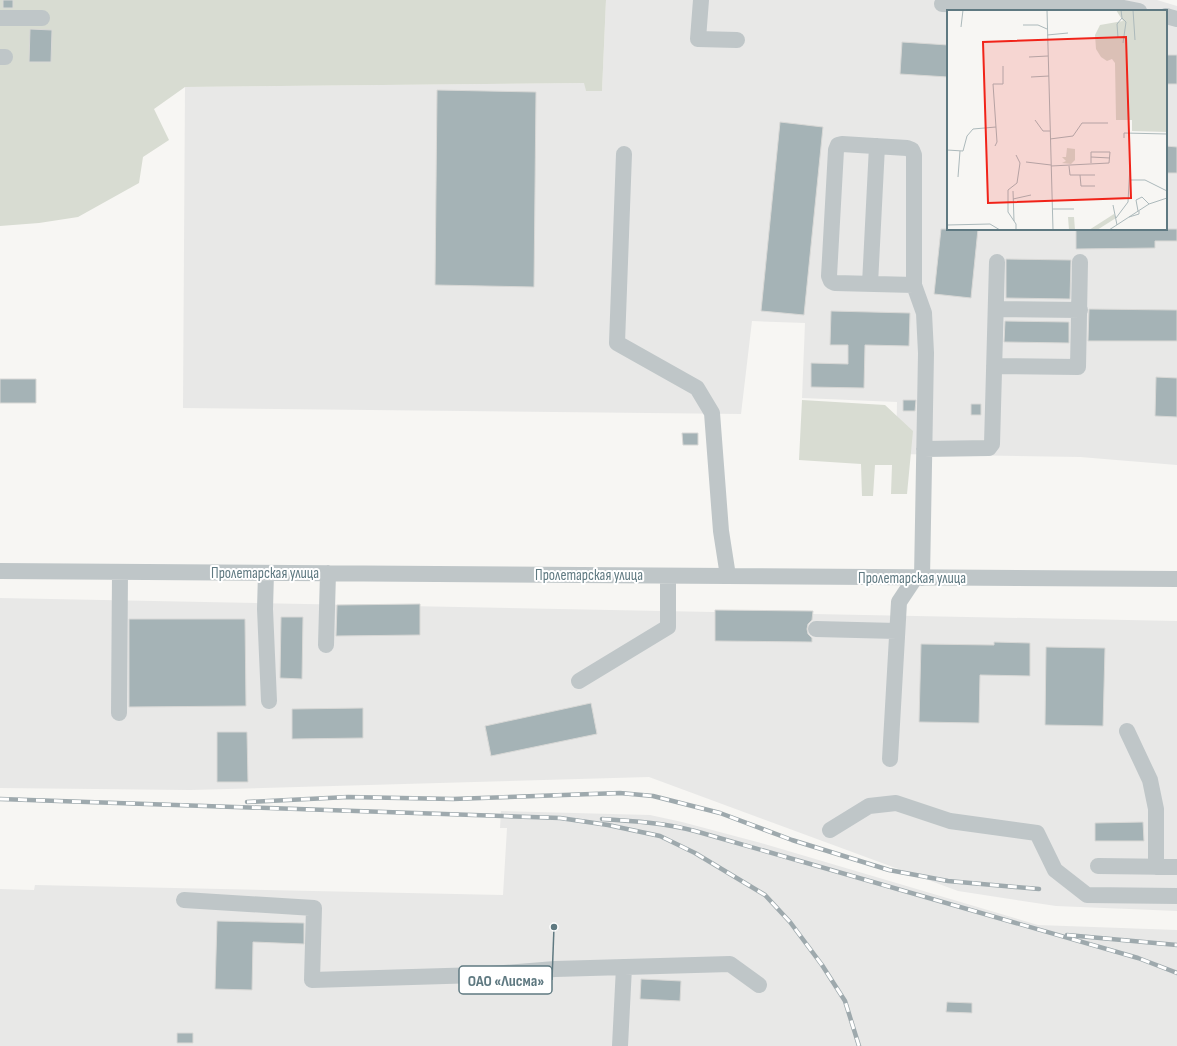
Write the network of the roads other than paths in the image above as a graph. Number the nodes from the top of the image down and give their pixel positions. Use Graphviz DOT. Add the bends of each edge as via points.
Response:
graph roads {
  1 [pos="700,0"];
  2 [pos="942,4"];
  3 [pos="1043,4"];
  4 [pos="1134,10"];
  5 [pos="1167,16"];
  6 [pos="0,18"];
  7 [pos="42,18"];
  8 [pos="1177,19"];
  9 [pos="737,40"];
  10 [pos="877,146"];
  11 [pos="624,154"];
  12 [pos="997,262"];
  13 [pos="1080,262"];
  14 [pos="870,284"];
  15 [pos="914,285"];
  16 [pos="996,309"];
  17 [pos="1080,310"];
  18 [pos="994,366"];
  19 [pos="924,449"];
  20 [pos="0,571"];
  21 [pos="120,572"];
  22 [pos="266,573"];
  23 [pos="328,573"];
  24 [pos="668,576"];
  25 [pos="728,576"];
  26 [pos="919,578"];
  27 [pos="1177,580"];
  28 [pos="816,629"];
  29 [pos="897,631"];
  30 [pos="326,645"];
  31 [pos="579,681"];
  32 [pos="269,701"];
  33 [pos="119,713"];
  34 [pos="1127,731"];
  35 [pos="890,759"];
  36 [pos="830,830"];
  37 [pos="1098,866"];
  38 [pos="1156,867"];
  39 [pos="1177,867"];
  40 [pos="1177,896"];
  41 [pos="184,900"];
  42 [pos="624,967"];
  43 [pos="759,985"];
  44 [pos="620,1046"];
  1 -- 9 [label="street" via="698,39"];
  2 -- 3 [label="street"];
  3 -- 4 [label="street"];
  5 -- 8 [label="street"];
  6 -- 7 [label="street"];
  10 -- 14 [label="street"];
  10 -- 14 [label="street" via="842,144 838,145 836,150 829,276 835,283"];
  10 -- 15 [label="street" via="907,148 912,150 914,156"];
  11 -- 25 [label="street" via="617,343 697,388 712,413 721,531"];
  12 -- 16 [label="street"];
  13 -- 17 [label="street"];
  14 -- 15 [label="street"];
  15 -- 19 [label="street" via="924,313"];
  16 -- 17 [label="street"];
  16 -- 18 [label="street"];
  17 -- 18 [label="street" via="1078,367"];
  18 -- 19 [label="street" via="991,447"];
  19 -- 26 [label="street"];
  20 -- 21 [label="street, Пролетарская улица"];
  21 -- 22 [label="street, Пролетарская улица"];
  21 -- 33 [label="street"];
  22 -- 23 [label="street, Пролетарская улица"];
  22 -- 32 [label="street"];
  23 -- 24 [label="street, Пролетарская улица"];
  23 -- 30 [label="street"];
  24 -- 25 [label="street, Пролетарская улица"];
  24 -- 31 [label="street" via="668,627"];
  25 -- 26 [label="street, Пролетарская улица"];
  26 -- 27 [label="street, Пролетарская улица"];
  26 -- 29 [label="street" via="899,602"];
  28 -- 29 [label="street"];
  29 -- 35 [label="street"];
  34 -- 38 [label="street" via="1150,780 1156,809"];
  36 -- 40 [label="street" via="869,806 896,803 950,821 1037,833 1055,870 1087,895"];
  37 -- 38 [label="street"];
  38 -- 39 [label="street"];
  41 -- 42 [label="street" via="314,908 312,980"];
  42 -- 43 [label="street" via="730,964"];
  42 -- 44 [label="street"];
}
